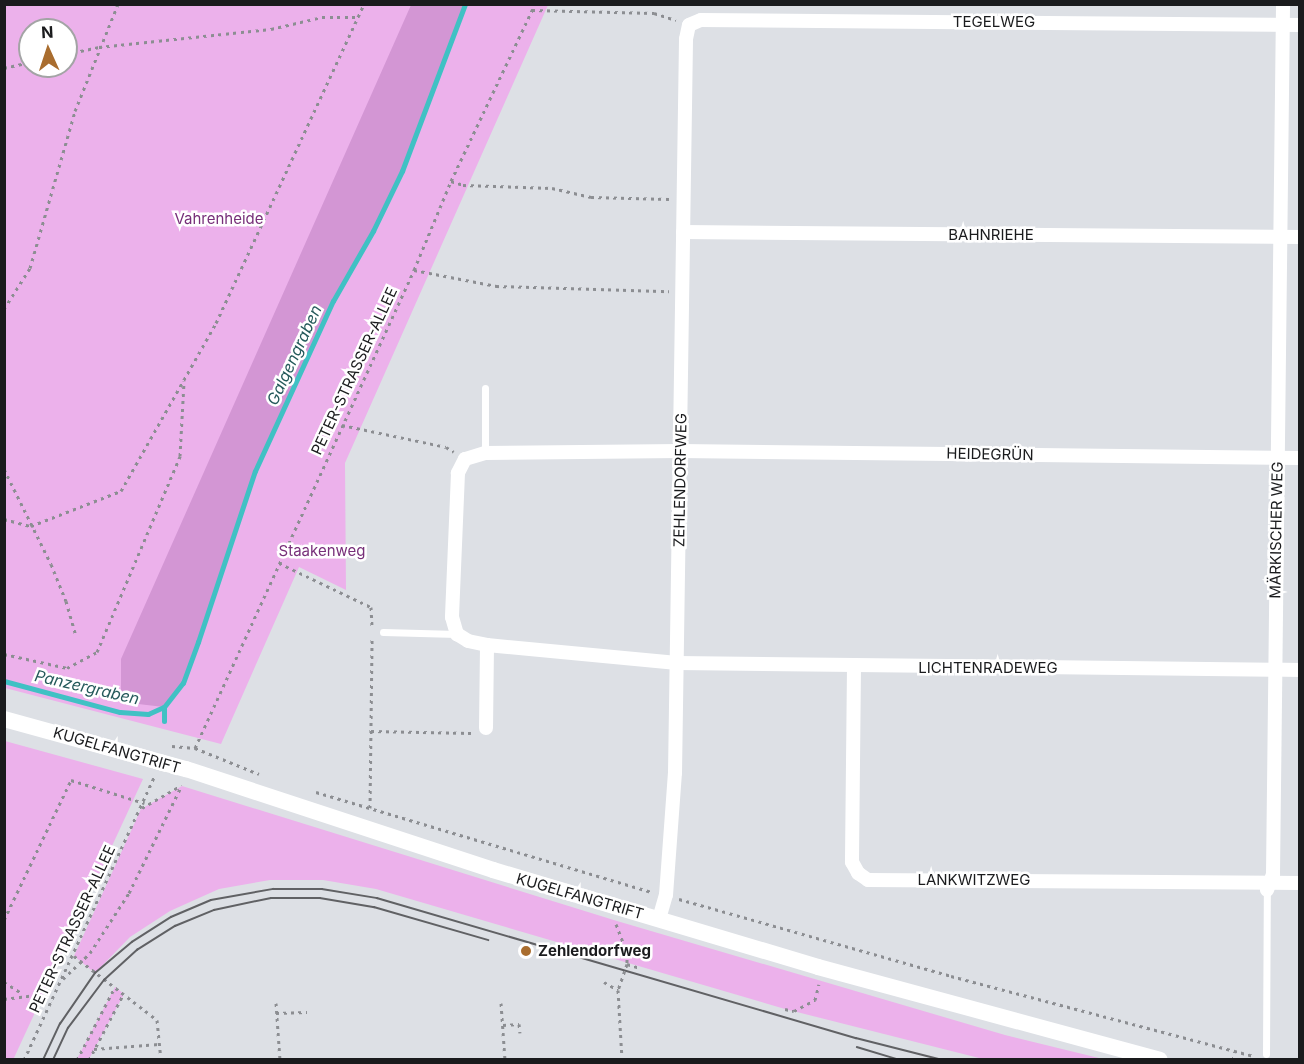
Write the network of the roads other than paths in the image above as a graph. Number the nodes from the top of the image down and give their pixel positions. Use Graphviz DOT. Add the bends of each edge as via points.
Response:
graph roads {
  1 [pos="1283,4"];
  2 [pos="689,25"];
  3 [pos="1283,25"];
  4 [pos="1299,25"];
  5 [pos="683,232"];
  6 [pos="1280,237"];
  7 [pos="1299,237"];
  8 [pos="485,388"];
  9 [pos="680,451"];
  10 [pos="485,453"];
  11 [pos="1277,458"];
  12 [pos="1299,458"];
  13 [pos="383,632"];
  14 [pos="457,634"];
  15 [pos="487,645"];
  16 [pos="677,663"];
  17 [pos="854,667"];
  18 [pos="1275,669"];
  19 [pos="1299,670"];
  20 [pos="4,719"];
  21 [pos="486,728"];
  22 [pos="1299,883"];
  23 [pos="1268,886"];
  24 [pos="659,919"];
  25 [pos="1266,1054"];
  26 [pos="1160,1059"];
  1 -- 3 [label="street, MÄRKISCHER WEG"];
  2 -- 3 [label="street, TEGELWEG" via="701,20"];
  2 -- 5 [label="street, ZEHLENDORFWEG"];
  3 -- 4 [label="street, TEGELWEG"];
  3 -- 6 [label="street, MÄRKISCHER WEG"];
  5 -- 6 [label="street, BAHNRIEHE"];
  5 -- 9 [label="street, ZEHLENDORFWEG"];
  6 -- 7 [label="street, BAHNRIEHE"];
  6 -- 11 [label="street, MÄRKISCHER WEG"];
  8 -- 10 [label="lane"];
  9 -- 10 [label="street"];
  9 -- 11 [label="street, HEIDEGRÜN"];
  9 -- 16 [label="street, ZEHLENDORFWEG"];
  10 -- 14 [label="street" via="465,459 458,473 452,605"];
  11 -- 12 [label="street, HEIDEGRÜN"];
  11 -- 18 [label="street, MÄRKISCHER WEG"];
  13 -- 14 [label="lane"];
  14 -- 15 [label="street"];
  15 -- 16 [label="street"];
  15 -- 21 [label="street"];
  16 -- 17 [label="street, LICHTENRADEWEG"];
  16 -- 24 [label="street, ZEHLENDORFWEG" via="675,773 666,896"];
  17 -- 18 [label="street, LICHTENRADEWEG"];
  17 -- 23 [label="street, LANKWITZWEG" via="852,862 858,873 868,879"];
  18 -- 19 [label="street, LICHTENRADEWEG"];
  18 -- 23 [label="street, MÄRKISCHER WEG" via="1273,874"];
  20 -- 24 [label="street, KUGELFANGTRIFT" via="160,762 493,870"];
  22 -- 23 [label="street, LANKWITZWEG"];
  23 -- 25 [label="lane, MÄRKISCHER WEG"];
  24 -- 26 [label="street, KUGELFANGTRIFT" via="830,970"];
}
